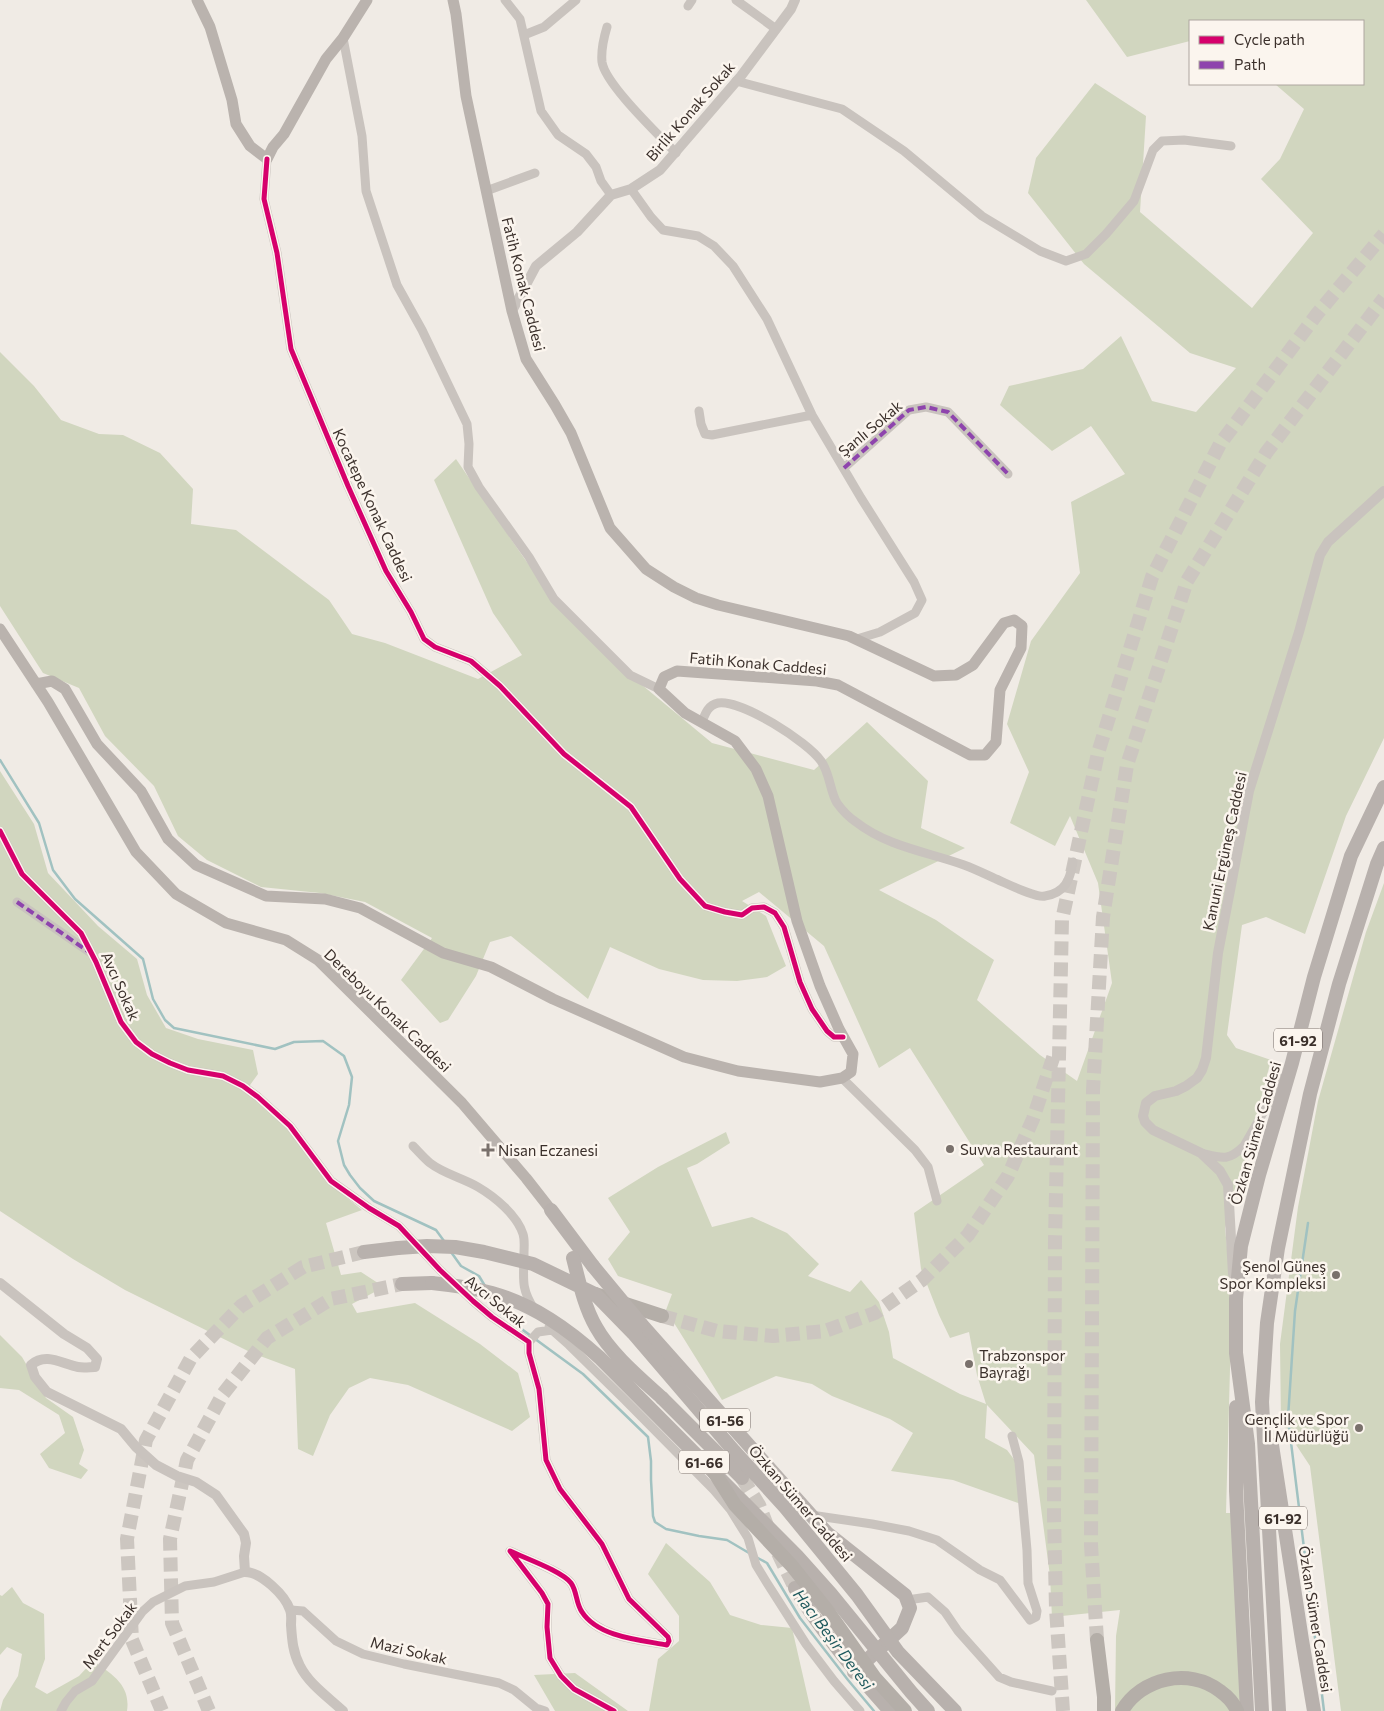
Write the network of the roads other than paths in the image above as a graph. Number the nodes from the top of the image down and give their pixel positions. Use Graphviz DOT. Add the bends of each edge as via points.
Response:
graph roads {
  1 [pos="197,0"];
  2 [pos="367,0"];
  3 [pos="452,0"];
  4 [pos="505,0"];
  5 [pos="576,0"];
  6 [pos="736,0"];
  7 [pos="795,0"];
  8 [pos="607,27"];
  9 [pos="776,30"];
  10 [pos="524,35"];
  11 [pos="343,38"];
  12 [pos="736,81"];
  13 [pos="1231,146"];
  14 [pos="676,153"];
  15 [pos="267,159"];
  16 [pos="535,173"];
  17 [pos="631,189"];
  18 [pos="486,192"];
  19 [pos="611,195"];
  20 [pos="512,310"];
  21 [pos="699,411"];
  22 [pos="812,414"];
  23 [pos="844,468"];
  24 [pos="1008,474"];
  25 [pos="1384,491"];
  26 [pos="0,629"];
  27 [pos="857,639"];
  28 [pos="36,684"];
  29 [pos="659,689"];
  30 [pos="702,722"];
  31 [pos="1384,787"];
  32 [pos="0,831"];
  33 [pos="1384,848"];
  34 [pos="1073,862"];
  35 [pos="17,902"];
  36 [pos="93,954"];
  37 [pos="843,1037"];
  38 [pos="1292,1063"];
  39 [pos="842,1078"];
  40 [pos="413,1146"];
  41 [pos="1201,1153"];
  42 [pos="937,1201"];
  43 [pos="551,1210"];
  44 [pos="364,1252"];
  45 [pos="0,1284"];
  46 [pos="402,1284"];
  47 [pos="595,1294"];
  48 [pos="1236,1299"];
  49 [pos="662,1316"];
  50 [pos="1267,1323"];
  51 [pos="552,1330"];
  52 [pos="529,1342"];
  53 [pos="1236,1353"];
  54 [pos="1012,1436"];
  55 [pos="714,1472"];
  56 [pos="742,1478"];
  57 [pos="810,1515"];
  58 [pos="245,1572"];
  59 [pos="794,1588"];
  60 [pos="907,1600"];
  61 [pos="291,1610"];
  62 [pos="1097,1640"];
  63 [pos="854,1672"];
  64 [pos="1052,1691"];
  65 [pos="527,1707"];
  66 [pos="61,1711"];
  67 [pos="343,1711"];
  68 [pos="545,1711"];
  69 [pos="614,1711"];
  70 [pos="860,1711"];
  71 [pos="890,1711"];
  72 [pos="905,1711"];
  73 [pos="928,1711"];
  74 [pos="955,1711"];
  75 [pos="1104,1711"];
  76 [pos="1122,1711"];
  77 [pos="1237,1711"];
  78 [pos="1247,1711"];
  79 [pos="1262,1711"];
  80 [pos="1279,1711"];
  81 [pos="1314,1711"];
  1 -- 15 [label="main road" via="210,27 236,124 250,146"];
  2 -- 11 [label="main road, Kocatepe Konak Caddesi"];
  3 -- 18 [label="main road, Fatih Konak Caddesi" via="466,96"];
  4 -- 10 [label="street" via="520,19"];
  5 -- 10 [label="street" via="544,27"];
  6 -- 9 [label="street"];
  7 -- 9 [label="street, Birlik Konak Sokak"];
  8 -- 14 [label="street" via="602,61 605,72"];
  9 -- 12 [label="street, Birlik Konak Sokak"];
  10 -- 19 [label="street" via="541,111 558,135 586,154"];
  11 -- 15 [label="main road, Kocatepe Konak Caddesi" via="326,59"];
  11 -- 29 [label="street" via="362,136 366,192 397,285 467,424 468,467 554,599 630,675"];
  12 -- 13 [label="street" via="842,109 904,151 982,216 1040,251 1066,262 1086,254 1134,201 1153,150 1162,141 1184,140"];
  12 -- 14 [label="street, Birlik Konak Sokak"];
  14 -- 17 [label="street, Birlik Konak Sokak" via="660,170"];
  15 -- 37 [label="street, Kocatepe Konak Caddesi" via="264,200 277,253 291,349 386,571 424,639 435,647 471,661 500,686 564,754 631,807 680,879 705,906 742,914 752,908 764,907 776,914 784,927 800,982 812,1009 834,1037"];
  16 -- 18 [label="street"];
  17 -- 19 [label="street, Birlik Konak Sokak"];
  17 -- 22 [label="street" via="663,230 698,236 714,246 733,266 767,319"];
  18 -- 20 [label="main road, Fatih Konak Caddesi"];
  19 -- 20 [label="street" via="577,232 536,266"];
  20 -- 27 [label="main road, Fatih Konak Caddesi" via="526,359 571,434 610,528 646,568 696,598"];
  21 -- 22 [label="street" via="706,434 712,435"];
  22 -- 23 [label="street"];
  23 -- 24 [label="street, Şanlı Sokak" via="909,410 926,407 948,412"];
  23 -- 27 [label="street" via="922,600 915,613 880,632"];
  25 -- 41 [label="street, Kanuni Ergüneş Caddesi" via="1328,542 1320,554 1249,791 1218,953 1202,1070 1186,1086 1155,1096 1144,1108 1145,1122 1153,1130"];
  26 -- 28 [label="main road, Dereboyu Konak Caddesi"];
  27 -- 29 [label="main road, Fatih Konak Caddesi" via="934,676 956,675 974,666 1004,623 1014,620 1022,626 1021,648 1000,690 996,742 985,755 970,755 838,685 817,681 678,671 664,677"];
  28 -- 39 [label="main road" via="52,681 65,689 97,744 141,791 168,839 196,866 266,896 325,899 360,908 443,953 491,967 553,999 684,1057 747,1073 820,1082"];
  28 -- 43 [label="main road, Dereboyu Konak Caddesi / 61-56" via="136,852 169,887 226,923 286,940 318,960 462,1103"];
  29 -- 30 [label="main road" via="684,713"];
  30 -- 34 [label="street" via="706,711 717,703 730,703 747,709 802,742 822,761 837,803 856,822 885,840 913,851 964,865 1043,897 1064,889"];
  30 -- 37 [label="main road" via="736,741 756,769 768,796 797,921 820,986"];
  31 -- 38 [label="main road, Özkan Sümer Caddesi / 61-92" via="1351,856"];
  32 -- 36 [label="street, Avcı Sokak" via="22,874 81,933"];
  33 -- 50 [label="main road, Özkan Sümer Caddesi / 61-92" via="1339,984 1310,1094 1278,1248"];
  35 -- 36 [label="street, Avcı Sokak"];
  36 -- 52 [label="street, Avcı Sokak" via="121,1022 136,1042 170,1063 188,1070 223,1076 258,1096 290,1126 331,1181 399,1226 473,1301"];
  37 -- 39 [label="main road" via="853,1054 850,1072"];
  38 -- 41 [label="street" via="1244,1146 1235,1155 1221,1158"];
  38 -- 48 [label="main road, Özkan Sümer Caddesi / 61-92" via="1240,1246"];
  39 -- 42 [label="street" via="915,1150 928,1167"];
  40 -- 51 [label="street" via="430,1163 478,1187 500,1203 514,1219 523,1234 526,1296"];
  41 -- 48 [label="street, Kanuni Ergüneş Caddesi" via="1220,1171 1228,1185"];
  43 -- 56 [label="main road, 61-56, bridge" via="573,1258 597,1329 630,1368"];
  43 -- 57 [label="main road, 61-56, bridge" via="641,1324"];
  44 -- 47 [label="main road, Özkan Sümer Caddesi / 61-66, bridge" via="427,1246 484,1252 533,1264"];
  45 -- 58 [label="street" via="87,1348 97,1359 95,1368 79,1367 56,1359 37,1360 31,1365 35,1377 47,1392 121,1429 156,1465 196,1482 216,1495 244,1534"];
  46 -- 55 [label="main road, 61-66, bridge" via="432,1283 493,1293 546,1316 576,1336 600,1358"];
  47 -- 49 [label="highway"];
  47 -- 74 [label="main road, Özkan Sümer Caddesi / 61-66, bridge" via="785,1507 857,1595 898,1652"];
  48 -- 53 [label="main road, Özkan Sümer Caddesi / 61-92"];
  50 -- 80 [label="main road, Özkan Sümer Caddesi / 61-92" via="1262,1402"];
  50 -- 81 [label="main road, Özkan Sümer Caddesi / 61-92" via="1272,1441"];
  51 -- 52 [label="street" via="538,1332"];
  51 -- 70 [label="street" via="714,1490 740,1524 753,1549 756,1564 806,1644"];
  52 -- 69 [label="street, Avcı Sokak" via="539,1389 546,1460 560,1489 602,1544 629,1599 668,1637 667,1645 602,1630 581,1611 572,1584 562,1575 510,1551 548,1604 550,1658 561,1676 574,1689"];
  53 -- 78 [label="main road, Özkan Sümer Caddesi" via="1236,1491"];
  53 -- 79 [label="main road, Özkan Sümer Caddesi / 61-92" via="1248,1444"];
  54 -- 57 [label="street" via="1019,1462 1028,1583 1037,1611 1036,1617 1030,1620 1000,1580 937,1540 909,1531"];
  55 -- 72 [label="highway, bridge" via="735,1505 792,1566 876,1678"];
  55 -- 73 [label="main road, 61-66, bridge" via="797,1556"];
  57 -- 60 [label="main road, 61-56"];
  58 -- 61 [label="street" via="251,1572 271,1585"];
  58 -- 66 [label="street, Mert Sokak" via="214,1582 185,1586 153,1602 142,1612 92,1681 75,1691"];
  59 -- 63 [label="main road"];
  60 -- 63 [label="main road" via="910,1608 902,1628"];
  60 -- 64 [label="street" via="928,1597 945,1612 999,1677"];
  61 -- 65 [label="street, Mazi Sokak" via="303,1611 336,1641 363,1654 498,1683 514,1690"];
  61 -- 67 [label="street" via="293,1651 305,1676"];
  62 -- 75 [label="highway"];
  63 -- 71 [label="main road"];
  65 -- 68 [label="street"];
  76 -- 77 [label="highway" via="1127,1702 1148,1686 1165,1679 1180,1678 1198,1679 1213,1686 1226,1695"];
}
